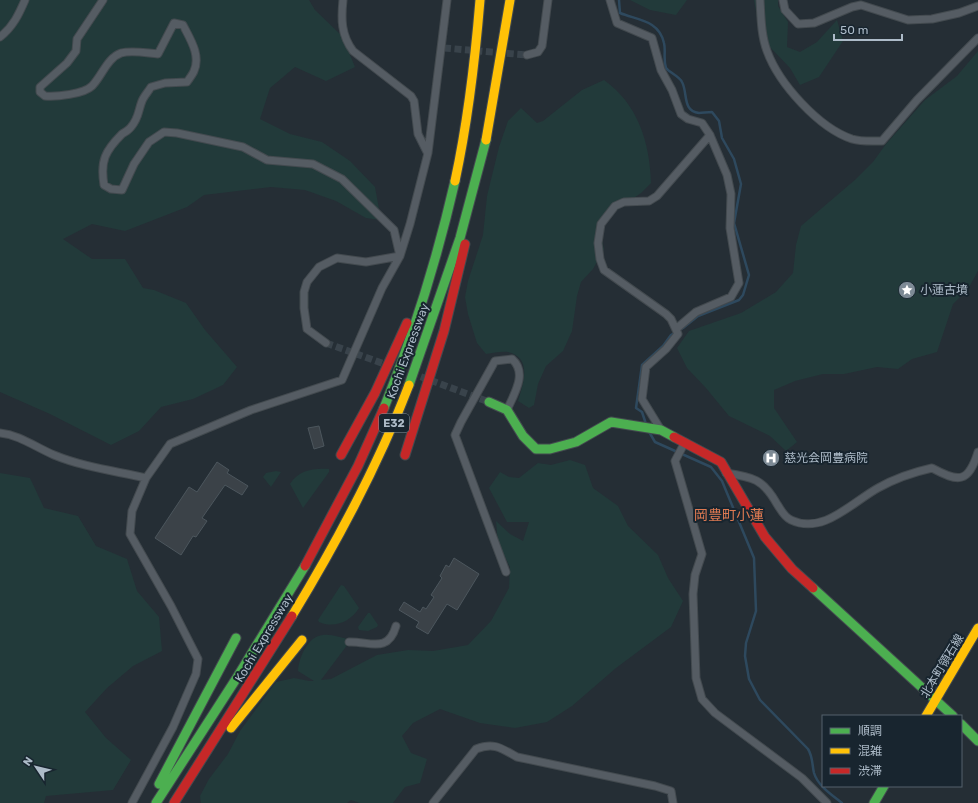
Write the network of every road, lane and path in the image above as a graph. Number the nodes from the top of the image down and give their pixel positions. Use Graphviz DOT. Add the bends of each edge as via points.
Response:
graph roads {
  1 [pos="26,0"];
  2 [pos="103,0"];
  3 [pos="343,0"];
  4 [pos="447,0"];
  5 [pos="480,0"];
  6 [pos="510,0"];
  7 [pos="548,0"];
  8 [pos="610,0"];
  9 [pos="760,0"];
  10 [pos="783,0"];
  11 [pos="978,6"];
  12 [pos="0,37"];
  13 [pos="978,38"];
  14 [pos="527,55"];
  15 [pos="710,135"];
  16 [pos="428,153"];
  17 [pos="478,175"];
  18 [pos="455,184"];
  19 [pos="400,256"];
  20 [pos="677,331"];
  21 [pos="326,343"];
  22 [pos="489,402"];
  23 [pos="507,410"];
  24 [pos="657,429"];
  25 [pos="0,433"];
  26 [pos="683,446"];
  27 [pos="978,452"];
  28 [pos="404,455"];
  29 [pos="341,456"];
  30 [pos="726,473"];
  31 [pos="146,478"];
  32 [pos="506,572"];
  33 [pos="396,626"];
  34 [pos="978,628"];
  35 [pos="236,638"];
  36 [pos="302,640"];
  37 [pos="349,642"];
  38 [pos="936,700"];
  39 [pos="927,715"];
  40 [pos="952,715"];
  41 [pos="962,725"];
  42 [pos="978,740"];
  43 [pos="883,787"];
  44 [pos="132,803"];
  45 [pos="149,803"];
  46 [pos="156,803"];
  47 [pos="174,803"];
  48 [pos="179,803"];
  49 [pos="433,803"];
  50 [pos="673,803"];
  51 [pos="827,803"];
  52 [pos="874,803"];
  1 -- 12 [label="street" via="8,31"];
  2 -- 19 [label="street" via="77,39 76,51 67,63 40,87 40,92 45,96 64,96 91,87 112,58 120,54 158,54 174,23 183,25 196,54 194,73 187,82 165,83 151,88 142,101 140,114 130,128 110,147 103,160 104,185 110,189 122,190 134,164 149,142 164,132 243,147 267,160 313,164 342,179 394,230"];
  3 -- 16 [label="street" via="341,24 346,42 353,51 411,96 414,101 418,134"];
  4 -- 16 [label="street"];
  5 -- 18 [label="main road, Kochi Expressway / E32" via="469,114"];
  6 -- 17 [label="main road, Kochi Expressway / E32"];
  7 -- 14 [label="street" via="542,46 538,52"];
  8 -- 15 [label="street" via="617,23 652,38 661,70 681,114 702,123"];
  9 -- 13 [label="street" via="761,22 767,51 778,73 811,112 835,131 858,140 882,141 917,100"];
  10 -- 11 [label="street" via="785,10 798,24 814,23 862,5 908,20 932,19"];
  15 -- 20 [label="street" via="727,175 731,194 730,228 739,283 731,297 696,312"];
  15 -- 20 [label="street" via="657,196 649,201 619,204 601,224 598,243 604,270 666,314"];
  16 -- 19 [label="street"];
  17 -- 28 [label="main road" via="460,270 444,332"];
  17 -- 47 [label="main road, Kochi Expressway / E32" via="424,348 371,472 295,610"];
  18 -- 29 [label="main road" via="401,339"];
  18 -- 46 [label="main road, Kochi Expressway / E32" via="436,264 410,341 384,409 358,465 328,523 266,630"];
  19 -- 21 [label="street" via="366,262 336,258 319,267 304,292 304,308 307,329"];
  19 -- 31 [label="street" via="382,288 342,380 251,410 170,444"];
  20 -- 24 [label="street" via="666,349 646,367 642,399"];
  22 -- 23 [label="main road"];
  23 -- 24 [label="main road" via="523,436 536,449 545,450 576,442 611,422"];
  23 -- 32 [label="street" via="520,374 519,365 512,359 495,361 455,435"];
  24 -- 26 [label="main road"];
  25 -- 31 [label="street" via="24,440 53,455 83,465"];
  26 -- 30 [label="main road" via="721,462"];
  26 -- 51 [label="street" via="675,461 702,554 695,575 693,594 696,678 702,699 715,713 802,778"];
  27 -- 30 [label="street" via="973,468 964,477 951,478 932,468 914,472 878,488 828,520 804,526 789,519 769,490 751,476"];
  30 -- 38 [label="main road" via="765,537 792,569"];
  31 -- 44 [label="street" via="132,511 130,534 198,659 196,674 173,727"];
  33 -- 37 [label="street" via="390,640 381,644"];
  34 -- 38 [label="main road, 北本町領石線"];
  35 -- 45 [label="main road"];
  36 -- 48 [label="main road" via="224,737"];
  38 -- 39 [label="main road, 北本町領石線"];
  38 -- 40 [label="main road"];
  41 -- 42 [label="main road"];
  43 -- 52 [label="main road"];
  49 -- 50 [label="street" via="476,749 487,745 498,746 517,757 660,787 671,791"];
}
